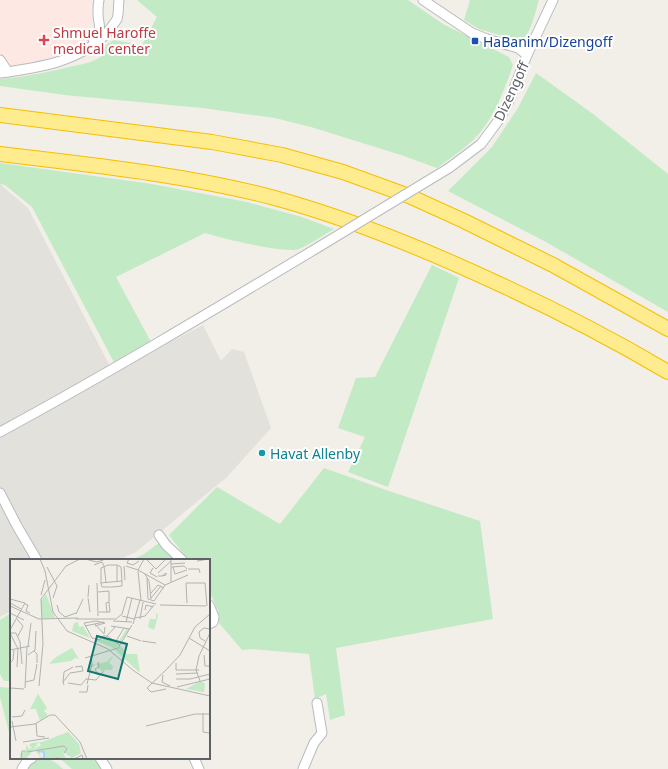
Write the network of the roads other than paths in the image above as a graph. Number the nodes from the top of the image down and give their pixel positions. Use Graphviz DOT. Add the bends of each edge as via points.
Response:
graph roads {
  1 [pos="99,0"];
  2 [pos="118,0"];
  3 [pos="423,0"];
  4 [pos="553,0"];
  5 [pos="91,44"];
  6 [pos="527,55"];
  7 [pos="0,60"];
  8 [pos="4,72"];
  9 [pos="0,115"];
  10 [pos="0,154"];
  11 [pos="668,328"];
  12 [pos="668,372"];
  13 [pos="0,432"];
  14 [pos="0,493"];
  15 [pos="159,535"];
  16 [pos="36,559"];
  17 [pos="181,559"];
  18 [pos="210,607"];
  19 [pos="210,624"];
  20 [pos="317,703"];
  21 [pos="30,759"];
  22 [pos="101,759"];
  23 [pos="194,759"];
  24 [pos="22,769"];
  25 [pos="107,769"];
  26 [pos="199,769"];
  27 [pos="303,769"];
  1 -- 5 [label="street" via="100,32"];
  2 -- 5 [label="street" via="116,19 108,31"];
  3 -- 6 [label="street" via="472,33 518,48"];
  4 -- 6 [label="street, Dizengoff"];
  5 -- 8 [label="street" via="84,51 50,64"];
  6 -- 13 [label="street, Dizengoff, bridge" via="510,101 498,121 481,144 449,168 163,341"];
  7 -- 8 [label="street"];
  9 -- 11 [label="highway" via="212,142 282,155 343,172 403,194 464,221 553,265"];
  10 -- 12 [label="highway" via="198,181 269,197 361,225 423,249 528,297"];
  14 -- 16 [label="street"];
  15 -- 17 [label="street"];
  18 -- 19 [label="street" via="214,617"];
  20 -- 27 [label="street" via="322,733 314,743"];
  21 -- 24 [label="street"];
  22 -- 25 [label="street"];
  23 -- 26 [label="street"];
}
